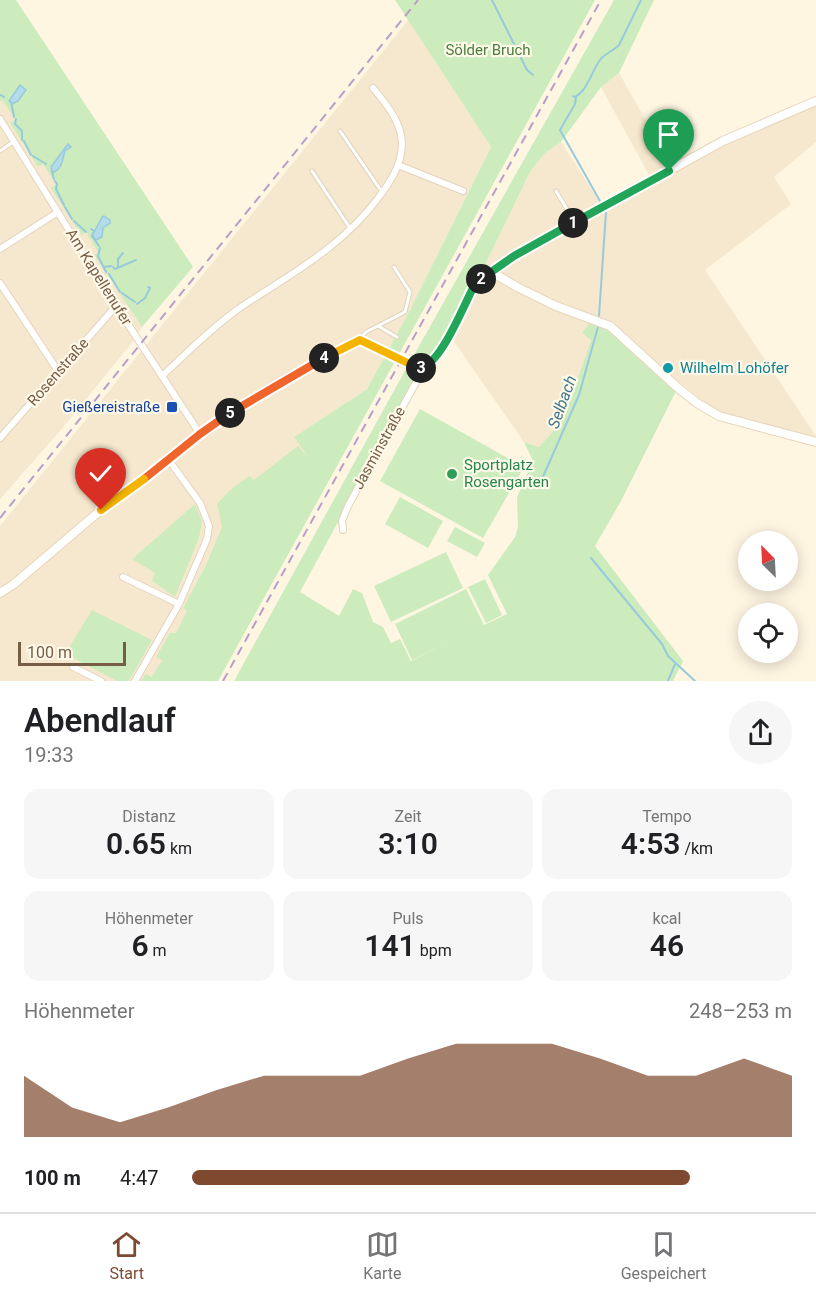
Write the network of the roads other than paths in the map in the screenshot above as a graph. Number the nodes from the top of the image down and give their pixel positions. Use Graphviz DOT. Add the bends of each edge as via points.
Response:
graph roads {
  1 [pos="373,88"];
  2 [pos="816,101"];
  3 [pos="0,119"];
  4 [pos="340,131"];
  5 [pos="14,142"];
  6 [pos="0,151"];
  7 [pos="398,165"];
  8 [pos="312,171"];
  9 [pos="462,191"];
  10 [pos="556,191"];
  11 [pos="382,192"];
  12 [pos="58,212"];
  13 [pos="575,222"];
  14 [pos="351,229"];
  15 [pos="0,249"];
  16 [pos="394,267"];
  17 [pos="490,271"];
  18 [pos="0,284"];
  19 [pos="116,306"];
  20 [pos="378,326"];
  21 [pos="398,337"];
  22 [pos="360,340"];
  23 [pos="424,368"];
  24 [pos="58,371"];
  25 [pos="162,376"];
  26 [pos="0,423"];
  27 [pos="7,430"];
  28 [pos="200,434"];
  29 [pos="0,438"];
  30 [pos="816,442"];
  31 [pos="168,459"];
  32 [pos="343,530"];
  33 [pos="123,577"];
  34 [pos="0,593"];
  35 [pos="179,604"];
  36 [pos="73,667"];
  37 [pos="101,681"];
  38 [pos="135,681"];
  1 -- 7 [label="street" via="398,125 402,143"];
  2 -- 13 [label="street, Jasminstraße" via="667,168"];
  3 -- 5 [label="street, Am Kapellenufer"];
  4 -- 11 [label="lane"];
  5 -- 6 [label="lane"];
  5 -- 12 [label="street, Am Kapellenufer"];
  7 -- 9 [label="street"];
  7 -- 11 [label="street"];
  8 -- 14 [label="lane"];
  10 -- 13 [label="lane"];
  11 -- 14 [label="street"];
  12 -- 15 [label="street"];
  12 -- 19 [label="street, Am Kapellenufer"];
  13 -- 17 [label="street, Jasminstraße"];
  14 -- 25 [label="street" via="312,262 239,308"];
  16 -- 20 [label="lane" via="411,292 405,312"];
  17 -- 23 [label="street, Jasminstraße" via="473,288 439,352"];
  17 -- 30 [label="street" via="556,306 610,326 670,381 719,416"];
  18 -- 24 [label="street"];
  19 -- 24 [label="street, Rosenstraße"];
  19 -- 25 [label="street, Am Kapellenufer"];
  20 -- 21 [label="lane"];
  20 -- 22 [label="lane"];
  22 -- 23 [label="street"];
  22 -- 28 [label="street" via="290,376"];
  23 -- 32 [label="street, Jasminstraße" via="348,506"];
  24 -- 27 [label="street, Rosenstraße"];
  25 -- 28 [label="street, Am Kapellenufer"];
  26 -- 27 [label="street"];
  27 -- 29 [label="street, Rosenstraße"];
  28 -- 31 [label="street"];
  31 -- 34 [label="street"];
  31 -- 35 [label="street" via="200,503 209,526"];
  33 -- 35 [label="street"];
  35 -- 38 [label="street"];
  36 -- 37 [label="street"];
}
